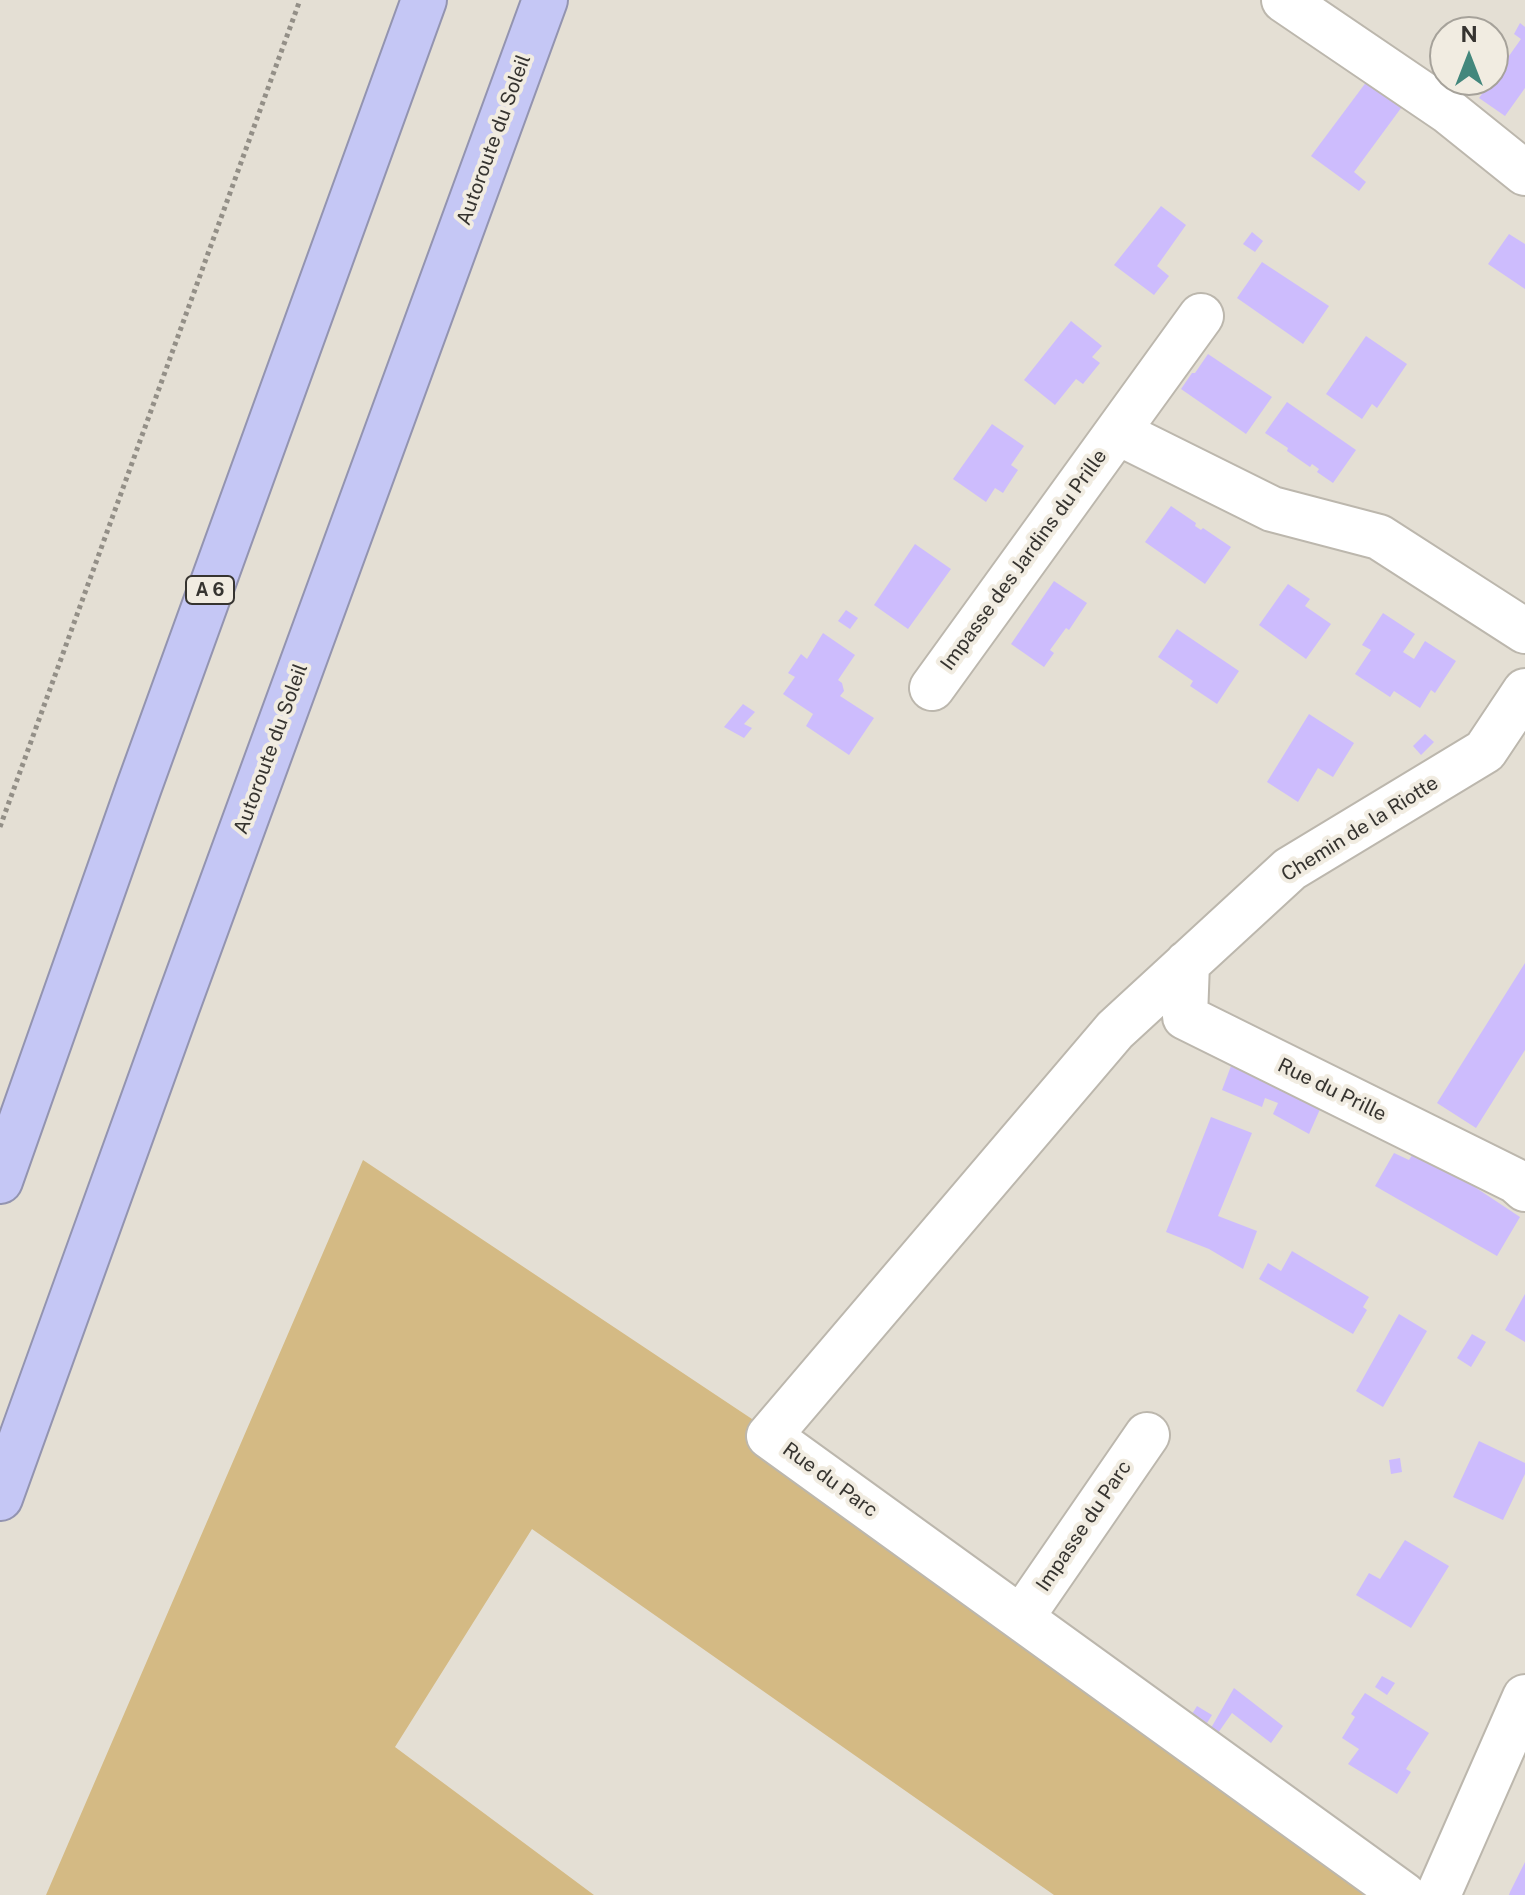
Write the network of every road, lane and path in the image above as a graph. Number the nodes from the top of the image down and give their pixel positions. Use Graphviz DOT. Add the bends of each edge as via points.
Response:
graph roads {
  1 [pos="300,0"];
  2 [pos="424,0"];
  3 [pos="545,0"];
  4 [pos="1284,0"];
  5 [pos="1525,173"];
  6 [pos="1201,316"];
  7 [pos="1117,432"];
  8 [pos="1525,631"];
  9 [pos="932,688"];
  10 [pos="1525,691"];
  11 [pos="0,827"];
  12 [pos="1187,963"];
  13 [pos="0,1181"];
  14 [pos="1525,1189"];
  15 [pos="1147,1435"];
  16 [pos="0,1498"];
  17 [pos="1021,1618"];
  18 [pos="1525,1697"];
  19 [pos="1404,1895"];
  20 [pos="1438,1895"];
  1 -- 11 [label="path"];
  2 -- 13 [label="highway, A 6"];
  3 -- 16 [label="highway, Autoroute du Soleil"];
  4 -- 5 [label="street" via="1449,112"];
  6 -- 7 [label="street, Impasse des Jardins du Prille"];
  7 -- 8 [label="street, Impasse des Jardins du Prille" via="1272,509 1379,537"];
  7 -- 9 [label="street, Impasse des Jardins du Prille"];
  10 -- 12 [label="street, Chemin de la Riotte" via="1485,751 1290,869"];
  12 -- 14 [label="street, Rue du Prille" via="1185,1017"];
  12 -- 17 [label="street, Rue du Parc" via="1115,1030 769,1436"];
  15 -- 17 [label="street, Impasse du Parc"];
  17 -- 19 [label="street, Rue du Parc"];
  18 -- 20 [label="street"];
}
